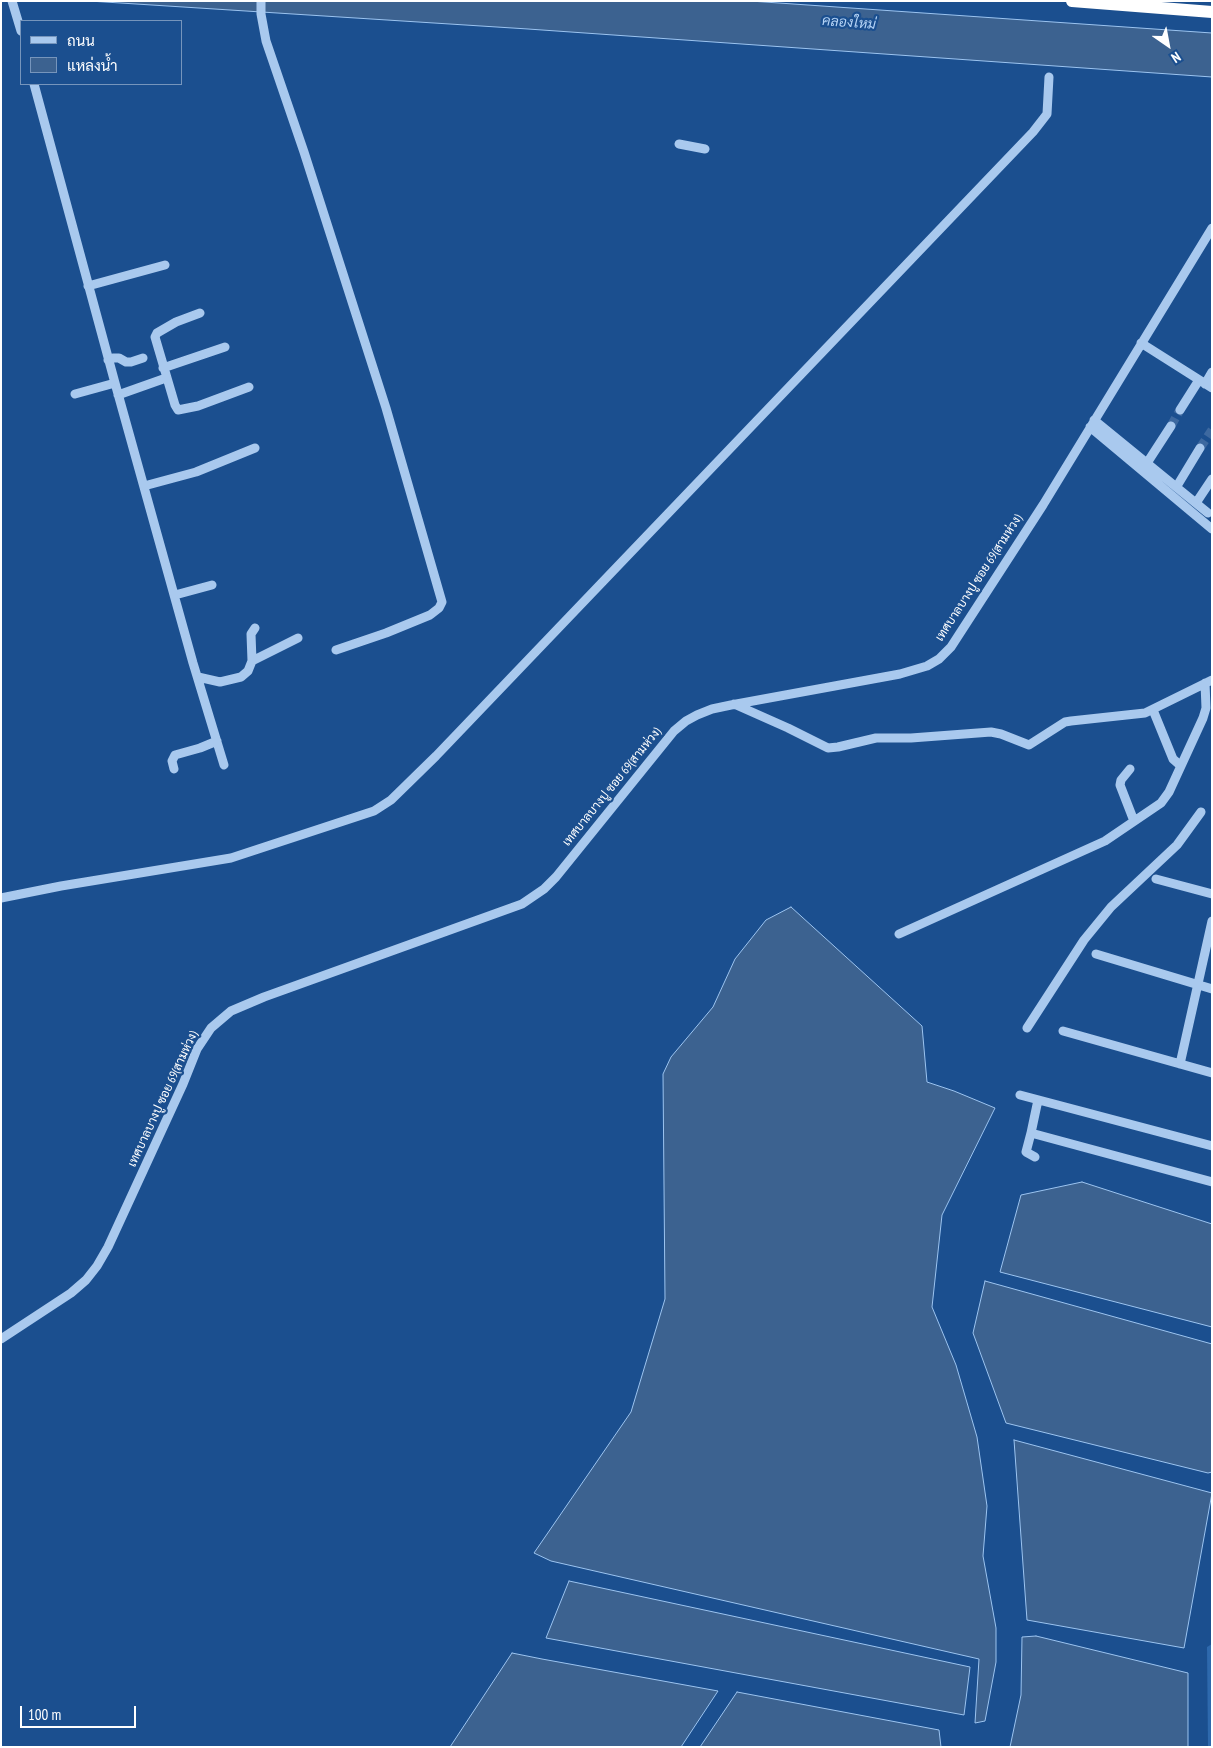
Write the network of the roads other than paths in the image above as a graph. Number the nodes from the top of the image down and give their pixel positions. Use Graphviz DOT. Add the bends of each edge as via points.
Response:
graph roads {
  1 [pos="12,1"];
  2 [pos="261,1"];
  3 [pos="1072,1"];
  4 [pos="1212,12"];
  5 [pos="20,27"];
  6 [pos="1049,77"];
  7 [pos="34,85"];
  8 [pos="679,144"];
  9 [pos="705,149"];
  10 [pos="1212,228"];
  11 [pos="164,264"];
  12 [pos="88,286"];
  13 [pos="200,313"];
  14 [pos="1140,343"];
  15 [pos="225,347"];
  16 [pos="143,358"];
  17 [pos="108,360"];
  18 [pos="164,368"];
  19 [pos="1212,372"];
  20 [pos="166,378"];
  21 [pos="115,383"];
  22 [pos="1205,384"];
  23 [pos="249,387"];
  24 [pos="75,394"];
  25 [pos="118,395"];
  26 [pos="1180,410"];
  27 [pos="1092,423"];
  28 [pos="1171,426"];
  29 [pos="255,448"];
  30 [pos="1200,448"];
  31 [pos="1147,463"];
  32 [pos="1212,480"];
  33 [pos="144,486"];
  34 [pos="1177,486"];
  35 [pos="1196,503"];
  36 [pos="1208,513"];
  37 [pos="1212,529"];
  38 [pos="212,585"];
  39 [pos="175,595"];
  40 [pos="255,628"];
  41 [pos="298,638"];
  42 [pos="336,650"];
  43 [pos="252,661"];
  44 [pos="198,677"];
  45 [pos="1208,681"];
  46 [pos="734,704"];
  47 [pos="1153,710"];
  48 [pos="217,741"];
  49 [pos="224,765"];
  50 [pos="1181,766"];
  51 [pos="174,768"];
  52 [pos="1130,769"];
  53 [pos="1201,812"];
  54 [pos="1134,821"];
  55 [pos="1156,879"];
  56 [pos="1212,894"];
  57 [pos="1,898"];
  58 [pos="1212,921"];
  59 [pos="900,934"];
  60 [pos="1096,954"];
  61 [pos="1197,985"];
  62 [pos="1212,989"];
  63 [pos="1027,1028"];
  64 [pos="1063,1031"];
  65 [pos="1180,1064"];
  66 [pos="1212,1073"];
  67 [pos="1020,1095"];
  68 [pos="1038,1100"];
  69 [pos="1031,1133"];
  70 [pos="1212,1146"];
  71 [pos="1035,1157"];
  72 [pos="1212,1182"];
  73 [pos="1,1339"];
  1 -- 5 [label="street"];
  2 -- 42 [label="street" via="266,41 386,408 442,602 430,614"];
  3 -- 4 [label="highway"];
  6 -- 57 [label="street" via="1047,114 1033,132 391,800 374,811 231,858"];
  7 -- 12 [label="street"];
  8 -- 9 [label="street"];
  10 -- 14 [label="street, เทศบาลบางปู ซอย 69(สามห่วง)"];
  11 -- 12 [label="street"];
  12 -- 17 [label="street"];
  13 -- 18 [label="street" via="176,322 156,335"];
  14 -- 22 [label="street"];
  14 -- 27 [label="street, เทศบาลบางปู ซอย 69(สามห่วง)"];
  15 -- 18 [label="street"];
  16 -- 17 [label="street" via="131,362 119,358"];
  17 -- 21 [label="street"];
  18 -- 20 [label="street"];
  19 -- 22 [label="street"];
  20 -- 23 [label="street" via="178,410"];
  20 -- 25 [label="street"];
  21 -- 24 [label="street"];
  21 -- 25 [label="street"];
  22 -- 26 [label="street"];
  25 -- 33 [label="street"];
  27 -- 31 [label="street"];
  27 -- 37 [label="street"];
  27 -- 46 [label="street, เทศบาลบางปู ซอย 69(สามห่วง)" via="956,640 939,659 900,674"];
  28 -- 31 [label="street"];
  29 -- 33 [label="street" via="196,472"];
  30 -- 34 [label="street"];
  31 -- 34 [label="street"];
  32 -- 35 [label="street"];
  33 -- 39 [label="street"];
  34 -- 35 [label="street"];
  35 -- 36 [label="street"];
  38 -- 39 [label="street"];
  39 -- 44 [label="street"];
  40 -- 43 [label="street" via="251,634"];
  41 -- 43 [label="street"];
  43 -- 44 [label="street" via="246,672 232,680 220,682"];
  44 -- 48 [label="street"];
  45 -- 47 [label="street"];
  45 -- 50 [label="street" via="1205,713"];
  46 -- 47 [label="street" via="832,748 876,738 990,732 1029,745 1065,722"];
  46 -- 73 [label="street, เทศบาลบางปู ซอย 69(สามห่วง)" via="697,714 674,731 556,877 522,904 264,997 220,1019 197,1049 97,1266 71,1293"];
  47 -- 50 [label="street" via="1173,759"];
  48 -- 49 [label="street"];
  48 -- 51 [label="street" via="175,755 172,761"];
  50 -- 54 [label="street" via="1164,799"];
  52 -- 54 [label="street" via="1120,785"];
  53 -- 63 [label="street" via="1177,845 1111,906 1084,940"];
  54 -- 59 [label="street" via="1105,841"];
  55 -- 56 [label="street"];
  58 -- 61 [label="street"];
  60 -- 61 [label="street"];
  61 -- 62 [label="street"];
  61 -- 65 [label="street"];
  64 -- 65 [label="street"];
  65 -- 66 [label="street"];
  67 -- 68 [label="street"];
  68 -- 69 [label="street"];
  68 -- 70 [label="street"];
  69 -- 71 [label="street" via="1026,1152"];
  69 -- 72 [label="street"];
}
